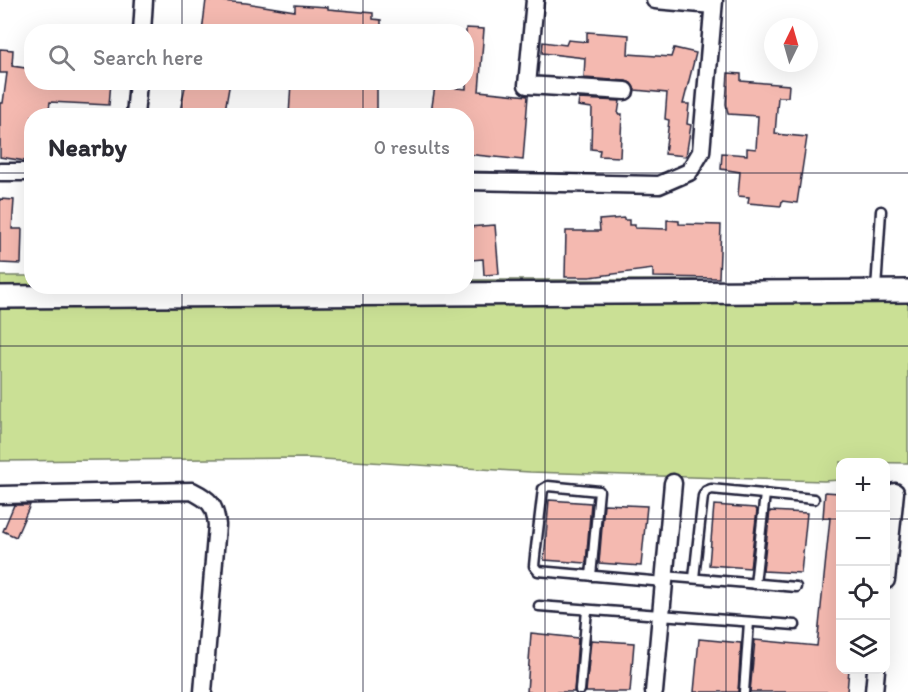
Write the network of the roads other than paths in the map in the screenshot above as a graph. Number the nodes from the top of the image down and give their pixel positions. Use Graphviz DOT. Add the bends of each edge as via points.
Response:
graph roads {
  1 [pos="144,0"];
  2 [pos="535,0"];
  3 [pos="655,0"];
  4 [pos="713,2"];
  5 [pos="142,24"];
  6 [pos="137,90"];
  7 [pos="625,91"];
  8 [pos="136,108"];
  9 [pos="0,172"];
  10 [pos="24,172"];
  11 [pos="474,181"];
  12 [pos="881,211"];
  13 [pos="876,290"];
  14 [pos="908,291"];
  15 [pos="474,293"];
  16 [pos="375,294"];
  17 [pos="0,297"];
  18 [pos="673,483"];
  19 [pos="895,492"];
  20 [pos="765,494"];
  21 [pos="0,495"];
  22 [pos="814,499"];
  23 [pos="887,566"];
  24 [pos="591,576"];
  25 [pos="694,578"];
  26 [pos="664,579"];
  27 [pos="755,584"];
  28 [pos="796,587"];
  29 [pos="539,606"];
  30 [pos="587,610"];
  31 [pos="661,616"];
  32 [pos="749,621"];
  33 [pos="795,625"];
  34 [pos="876,674"];
  35 [pos="580,690"];
  36 [pos="203,692"];
  37 [pos="654,692"];
  38 [pos="744,692"];
  39 [pos="874,692"];
  1 -- 5 [label="street"];
  2 -- 7 [label="street" via="527,85"];
  3 -- 4 [label="street"];
  4 -- 11 [label="street" via="701,152 689,172 659,185"];
  6 -- 8 [label="street"];
  9 -- 10 [label="street"];
  12 -- 13 [label="lane"];
  13 -- 14 [label="street"];
  13 -- 15 [label="street"];
  16 -- 17 [label="street"];
  18 -- 26 [label="street"];
  19 -- 23 [label="street"];
  20 -- 22 [label="lane"];
  20 -- 25 [label="lane" via="706,491"];
  20 -- 27 [label="lane"];
  21 -- 36 [label="street" via="192,491 206,498 215,510 217,525"];
  24 -- 24 [label="lane" via="599,491 548,486 541,492 534,566 538,571"];
  24 -- 26 [label="lane"];
  25 -- 26 [label="lane"];
  25 -- 27 [label="lane"];
  26 -- 31 [label="street"];
  27 -- 28 [label="lane"];
  29 -- 30 [label="lane"];
  30 -- 31 [label="lane"];
  30 -- 35 [label="lane"];
  31 -- 32 [label="lane"];
  31 -- 37 [label="street"];
  32 -- 33 [label="lane"];
  32 -- 38 [label="lane"];
  34 -- 39 [label="street"];
}
